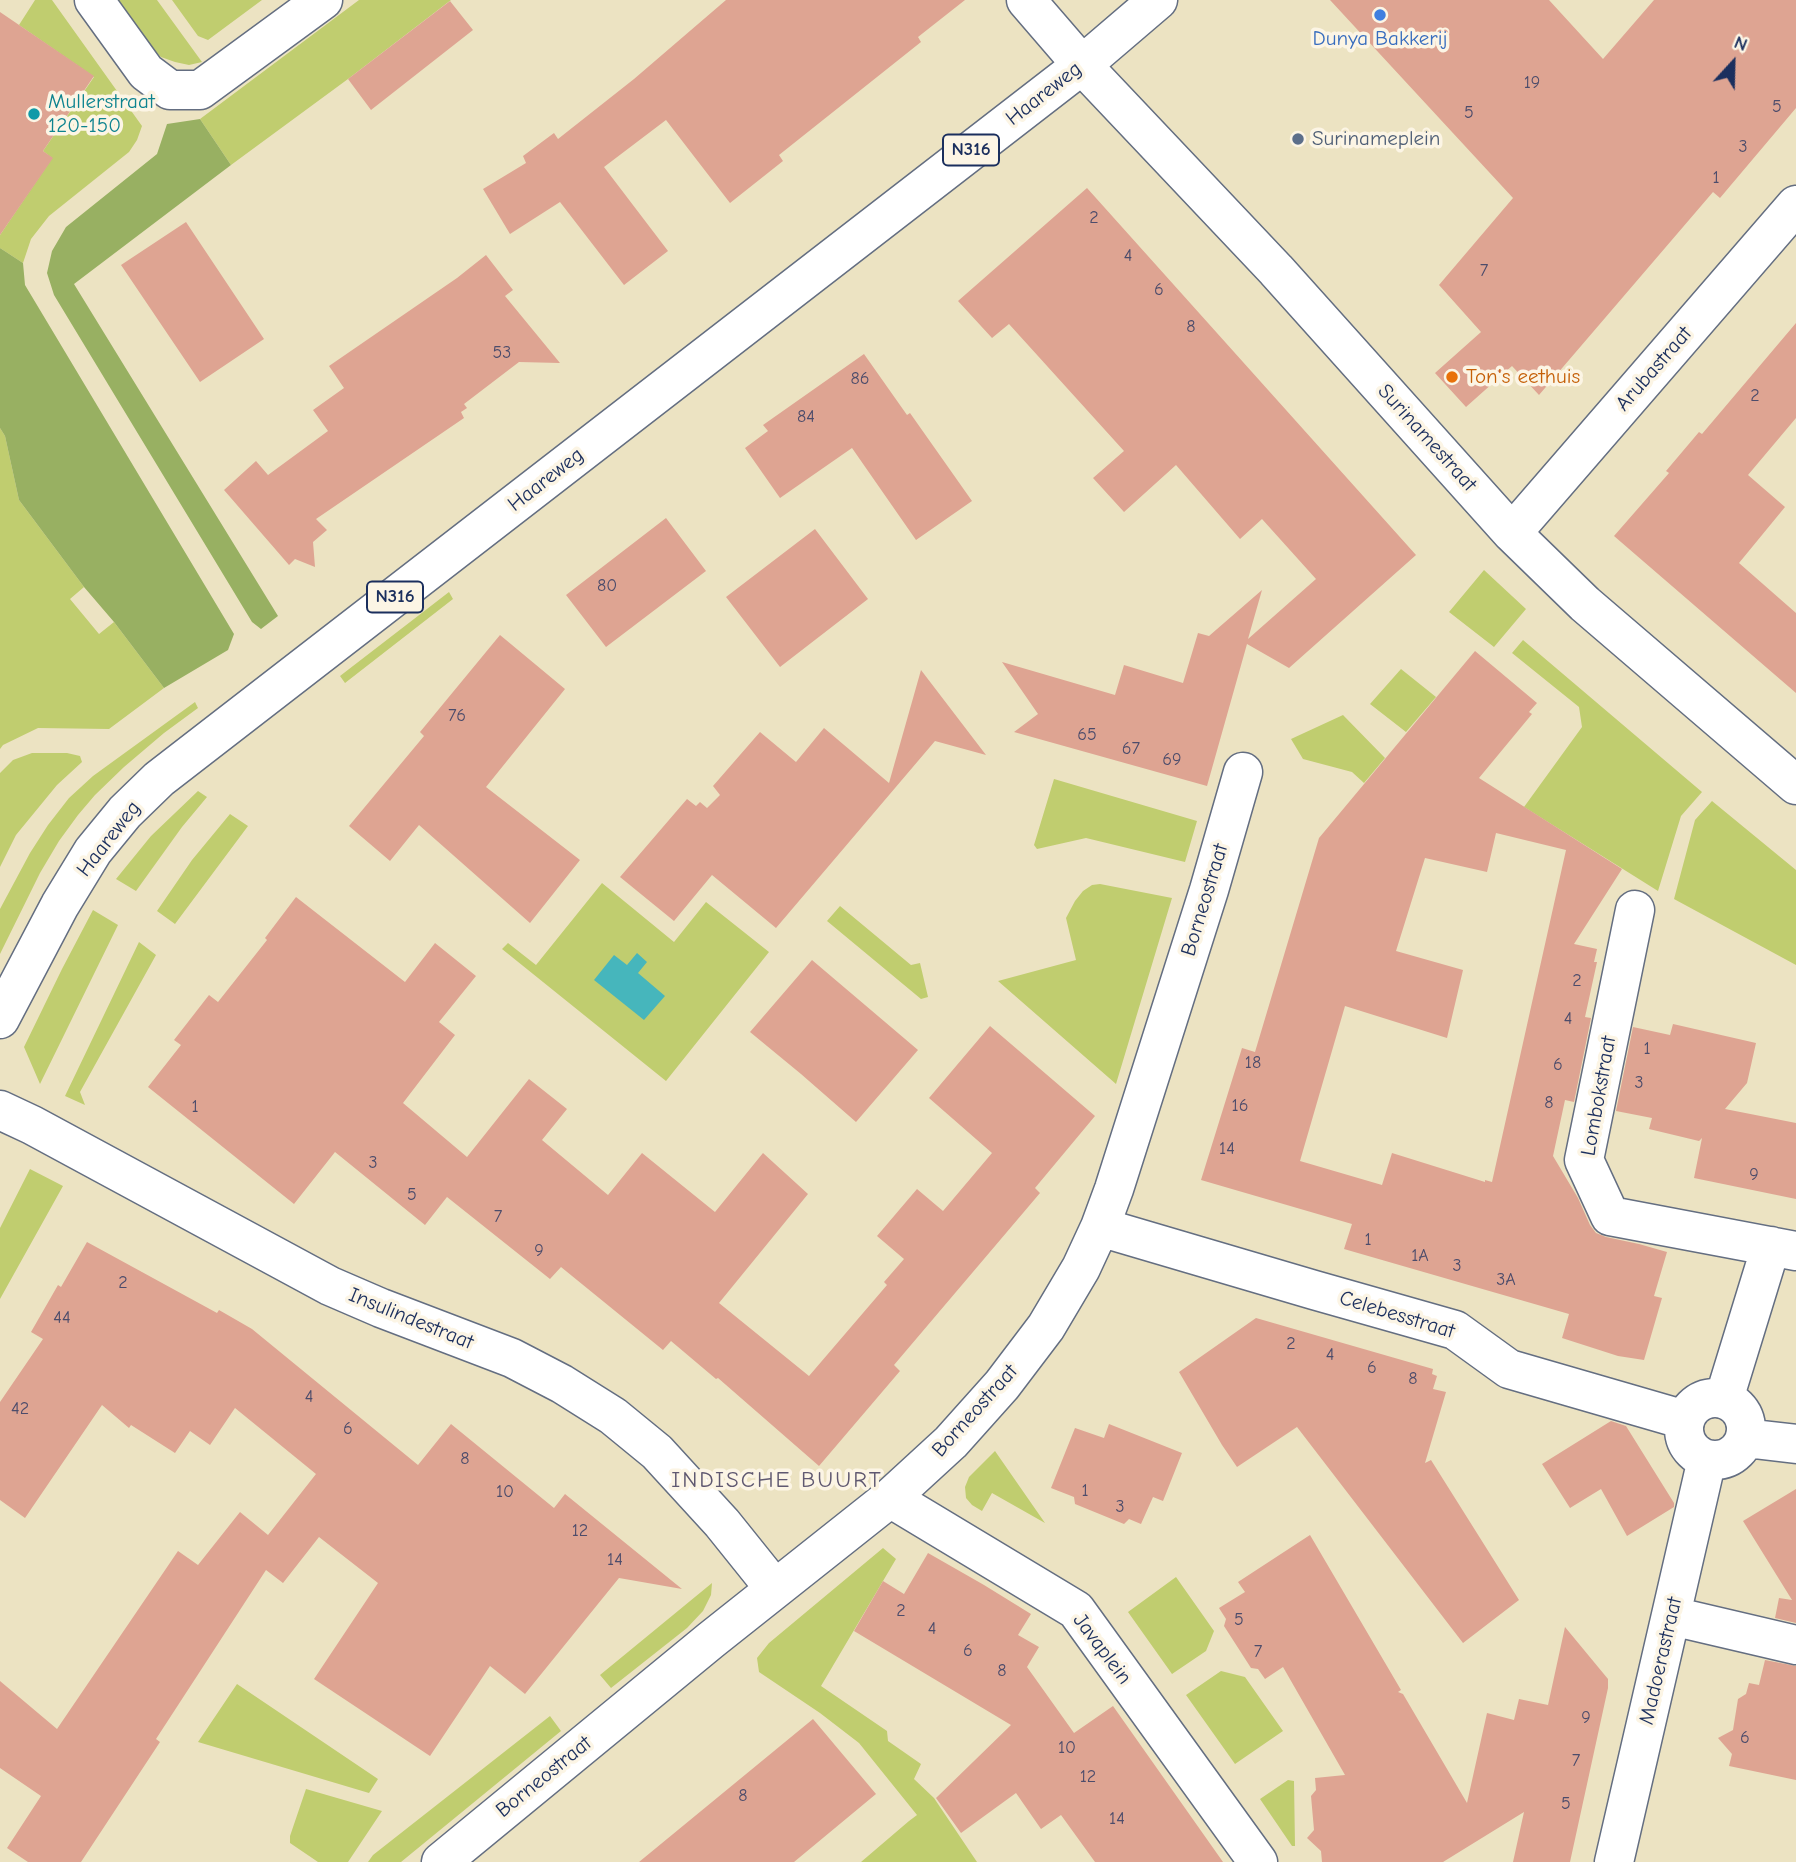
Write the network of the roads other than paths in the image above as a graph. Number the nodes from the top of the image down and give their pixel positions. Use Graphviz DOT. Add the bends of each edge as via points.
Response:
graph roads {
  1 [pos="94,0"];
  2 [pos="323,0"];
  3 [pos="1026,0"];
  4 [pos="1158,0"];
  5 [pos="1082,65"];
  6 [pos="1796,205"];
  7 [pos="1512,533"];
  8 [pos="1244,772"];
  9 [pos="1796,785"];
  10 [pos="1635,910"];
  11 [pos="0,1019"];
  12 [pos="0,1110"];
  13 [pos="1100,1227"];
  14 [pos="1784,1249"];
  15 [pos="1724,1399"];
  16 [pos="1685,1420"];
  17 [pos="1745,1438"];
  18 [pos="1796,1444"];
  19 [pos="1707,1459"];
  20 [pos="890,1498"];
  21 [pos="775,1589"];
  22 [pos="1672,1616"];
  23 [pos="1796,1645"];
  24 [pos="441,1862"];
  25 [pos="1258,1862"];
  26 [pos="1614,1862"];
  1 -- 2 [label="street" via="146,72 170,90 200,90"];
  3 -- 5 [label="street, Surinamestraat"];
  4 -- 5 [label="street, Haareweg / N316"];
  5 -- 7 [label="street, Surinamestraat" via="1276,270"];
  5 -- 11 [label="street, Haareweg / N316" via="159,779 93,851"];
  6 -- 7 [label="street, Arubastraat"];
  7 -- 9 [label="street, Surinamestraat" via="1585,604"];
  8 -- 13 [label="street, Borneostraat"];
  10 -- 14 [label="street, Lombokstraat" via="1584,1160 1610,1216"];
  12 -- 21 [label="street, Insulindestraat" via="330,1286 512,1358 562,1384 613,1416 657,1452"];
  13 -- 16 [label="street, Celebesstraat" via="1455,1330 1509,1369"];
  13 -- 20 [label="street, Borneostraat" via="1045,1327 1002,1385 951,1442"];
  14 -- 15 [label="street"];
  15 -- 16 [label="street" via="1704,1400"];
  15 -- 17 [label="street" via="1745,1418"];
  16 -- 19 [label="street" via="1691,1449"];
  17 -- 18 [label="street"];
  17 -- 19 [label="street" via="1735,1454"];
  19 -- 22 [label="street, Madoerastraat"];
  20 -- 21 [label="street, Borneostraat"];
  20 -- 25 [label="street, Javaplein" via="1076,1610"];
  21 -- 24 [label="street, Borneostraat"];
  22 -- 23 [label="street"];
  22 -- 26 [label="street, Madoerastraat"];
}
